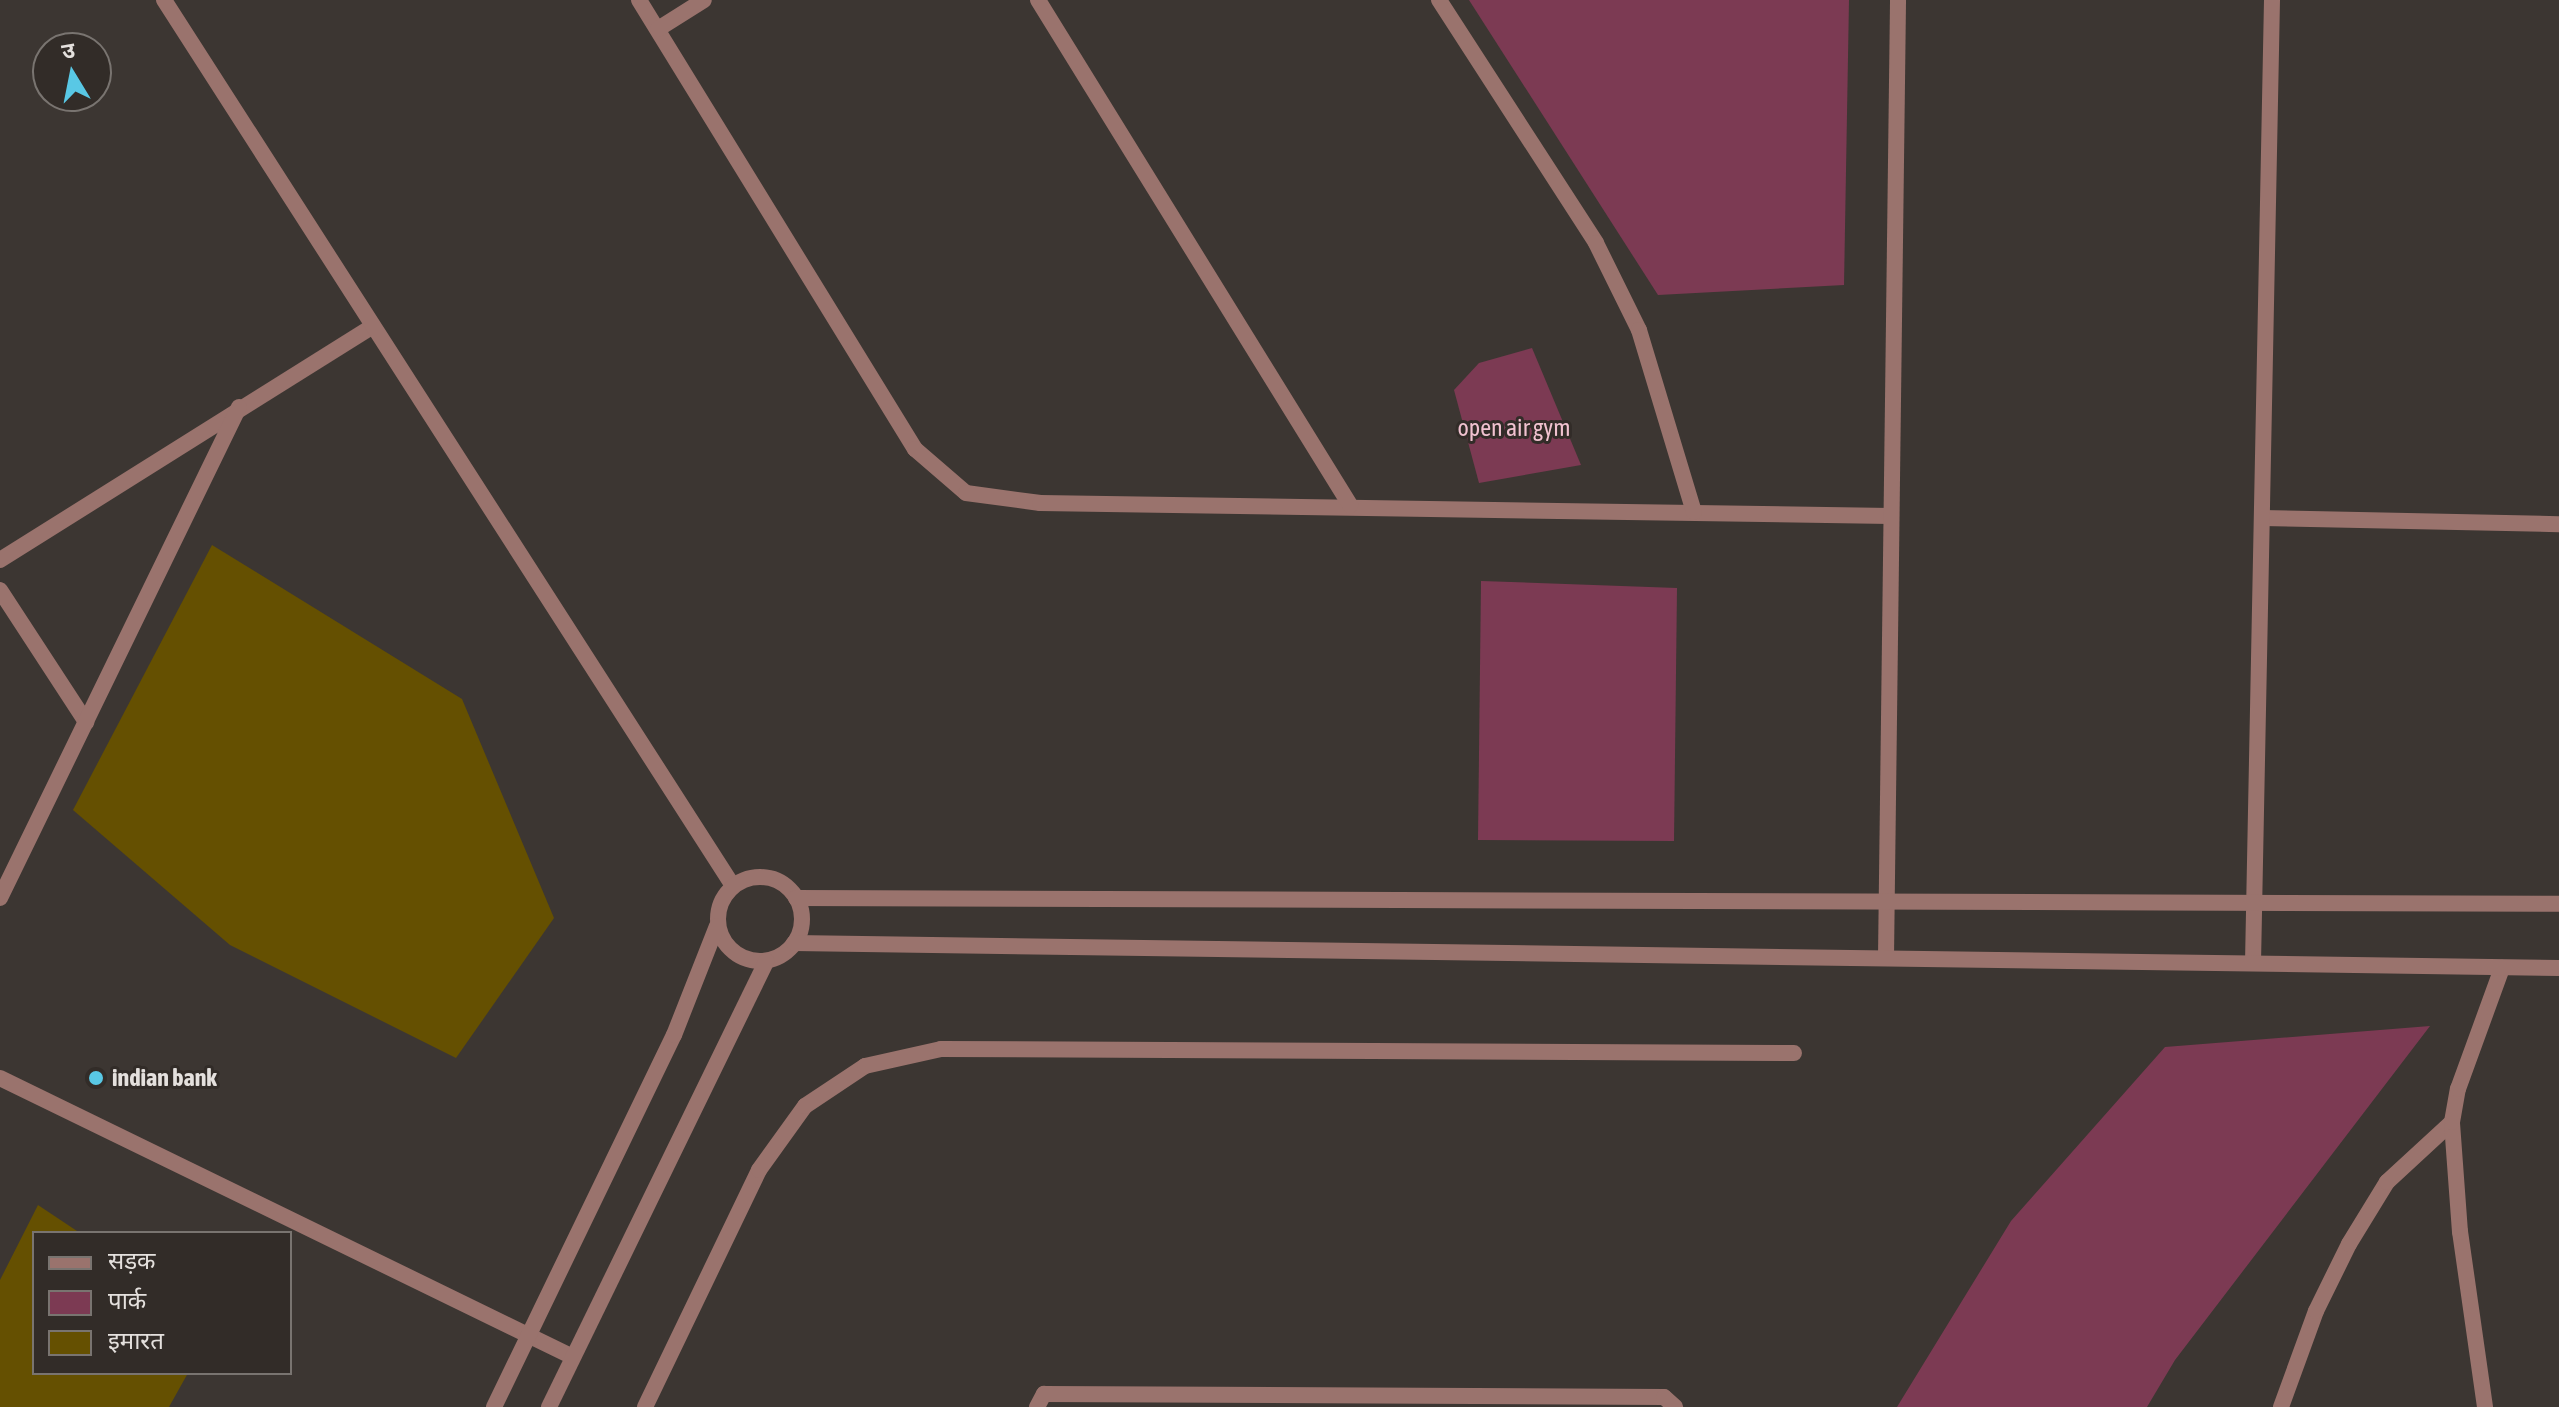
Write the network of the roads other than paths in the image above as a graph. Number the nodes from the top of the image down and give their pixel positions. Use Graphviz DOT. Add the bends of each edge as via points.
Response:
graph roads {
  1 [pos="164,0"];
  2 [pos="639,0"];
  3 [pos="704,0"];
  4 [pos="1038,0"];
  5 [pos="1439,0"];
  6 [pos="1898,0"];
  7 [pos="2272,0"];
  8 [pos="658,29"];
  9 [pos="373,326"];
  10 [pos="239,407"];
  11 [pos="1350,505"];
  12 [pos="1694,512"];
  13 [pos="1891,516"];
  14 [pos="2262,518"];
  15 [pos="2559,524"];
  16 [pos="0,560"];
  17 [pos="0,590"];
  18 [pos="86,722"];
  19 [pos="733,886"];
  20 [pos="0,898"];
  21 [pos="796,898"];
  22 [pos="1887,900"];
  23 [pos="2255,902"];
  24 [pos="2559,904"];
  25 [pos="717,926"];
  26 [pos="794,943"];
  27 [pos="1886,957"];
  28 [pos="767,961"];
  29 [pos="2253,963"];
  30 [pos="2502,968"];
  31 [pos="2559,968"];
  32 [pos="1794,1053"];
  33 [pos="0,1078"];
  34 [pos="2452,1122"];
  35 [pos="530,1335"];
  36 [pos="573,1357"];
  37 [pos="1040,1400"];
  38 [pos="494,1407"];
  39 [pos="549,1407"];
  40 [pos="645,1407"];
  41 [pos="1072,1407"];
  42 [pos="1675,1407"];
  43 [pos="2281,1407"];
  44 [pos="2482,1407"];
  1 -- 9 [label="street"];
  2 -- 8 [label="street"];
  3 -- 8 [label="street"];
  4 -- 11 [label="street"];
  5 -- 12 [label="street" via="1596,243 1639,330"];
  6 -- 13 [label="street"];
  7 -- 14 [label="street"];
  8 -- 11 [label="street" via="915,449 966,493 1040,503"];
  9 -- 10 [label="street"];
  9 -- 19 [label="street"];
  10 -- 16 [label="street"];
  10 -- 18 [label="street"];
  11 -- 12 [label="street"];
  12 -- 13 [label="street"];
  13 -- 22 [label="street"];
  14 -- 15 [label="street"];
  14 -- 23 [label="street"];
  17 -- 18 [label="street"];
  18 -- 20 [label="street"];
  19 -- 21 [label="street" via="752,877 771,878"];
  19 -- 25 [label="street"];
  21 -- 22 [label="street"];
  21 -- 26 [label="street" via="801,929"];
  22 -- 23 [label="street"];
  22 -- 27 [label="street"];
  23 -- 24 [label="street"];
  23 -- 29 [label="street"];
  25 -- 28 [label="street" via="735,954"];
  25 -- 35 [label="street" via="674,1035"];
  26 -- 27 [label="street"];
  26 -- 28 [label="street"];
  27 -- 29 [label="street"];
  28 -- 36 [label="street"];
  29 -- 30 [label="street"];
  30 -- 31 [label="street"];
  30 -- 34 [label="street" via="2458,1089"];
  32 -- 40 [label="street" via="941,1049 865,1066 805,1106 759,1170"];
  33 -- 35 [label="street"];
  34 -- 43 [label="street" via="2387,1182 2349,1244 2316,1311"];
  34 -- 44 [label="street"];
  35 -- 36 [label="street"];
  35 -- 38 [label="street"];
  36 -- 39 [label="street"];
  37 -- 41 [label="street"];
  37 -- 42 [label="street" via="1664,1397"];
}
